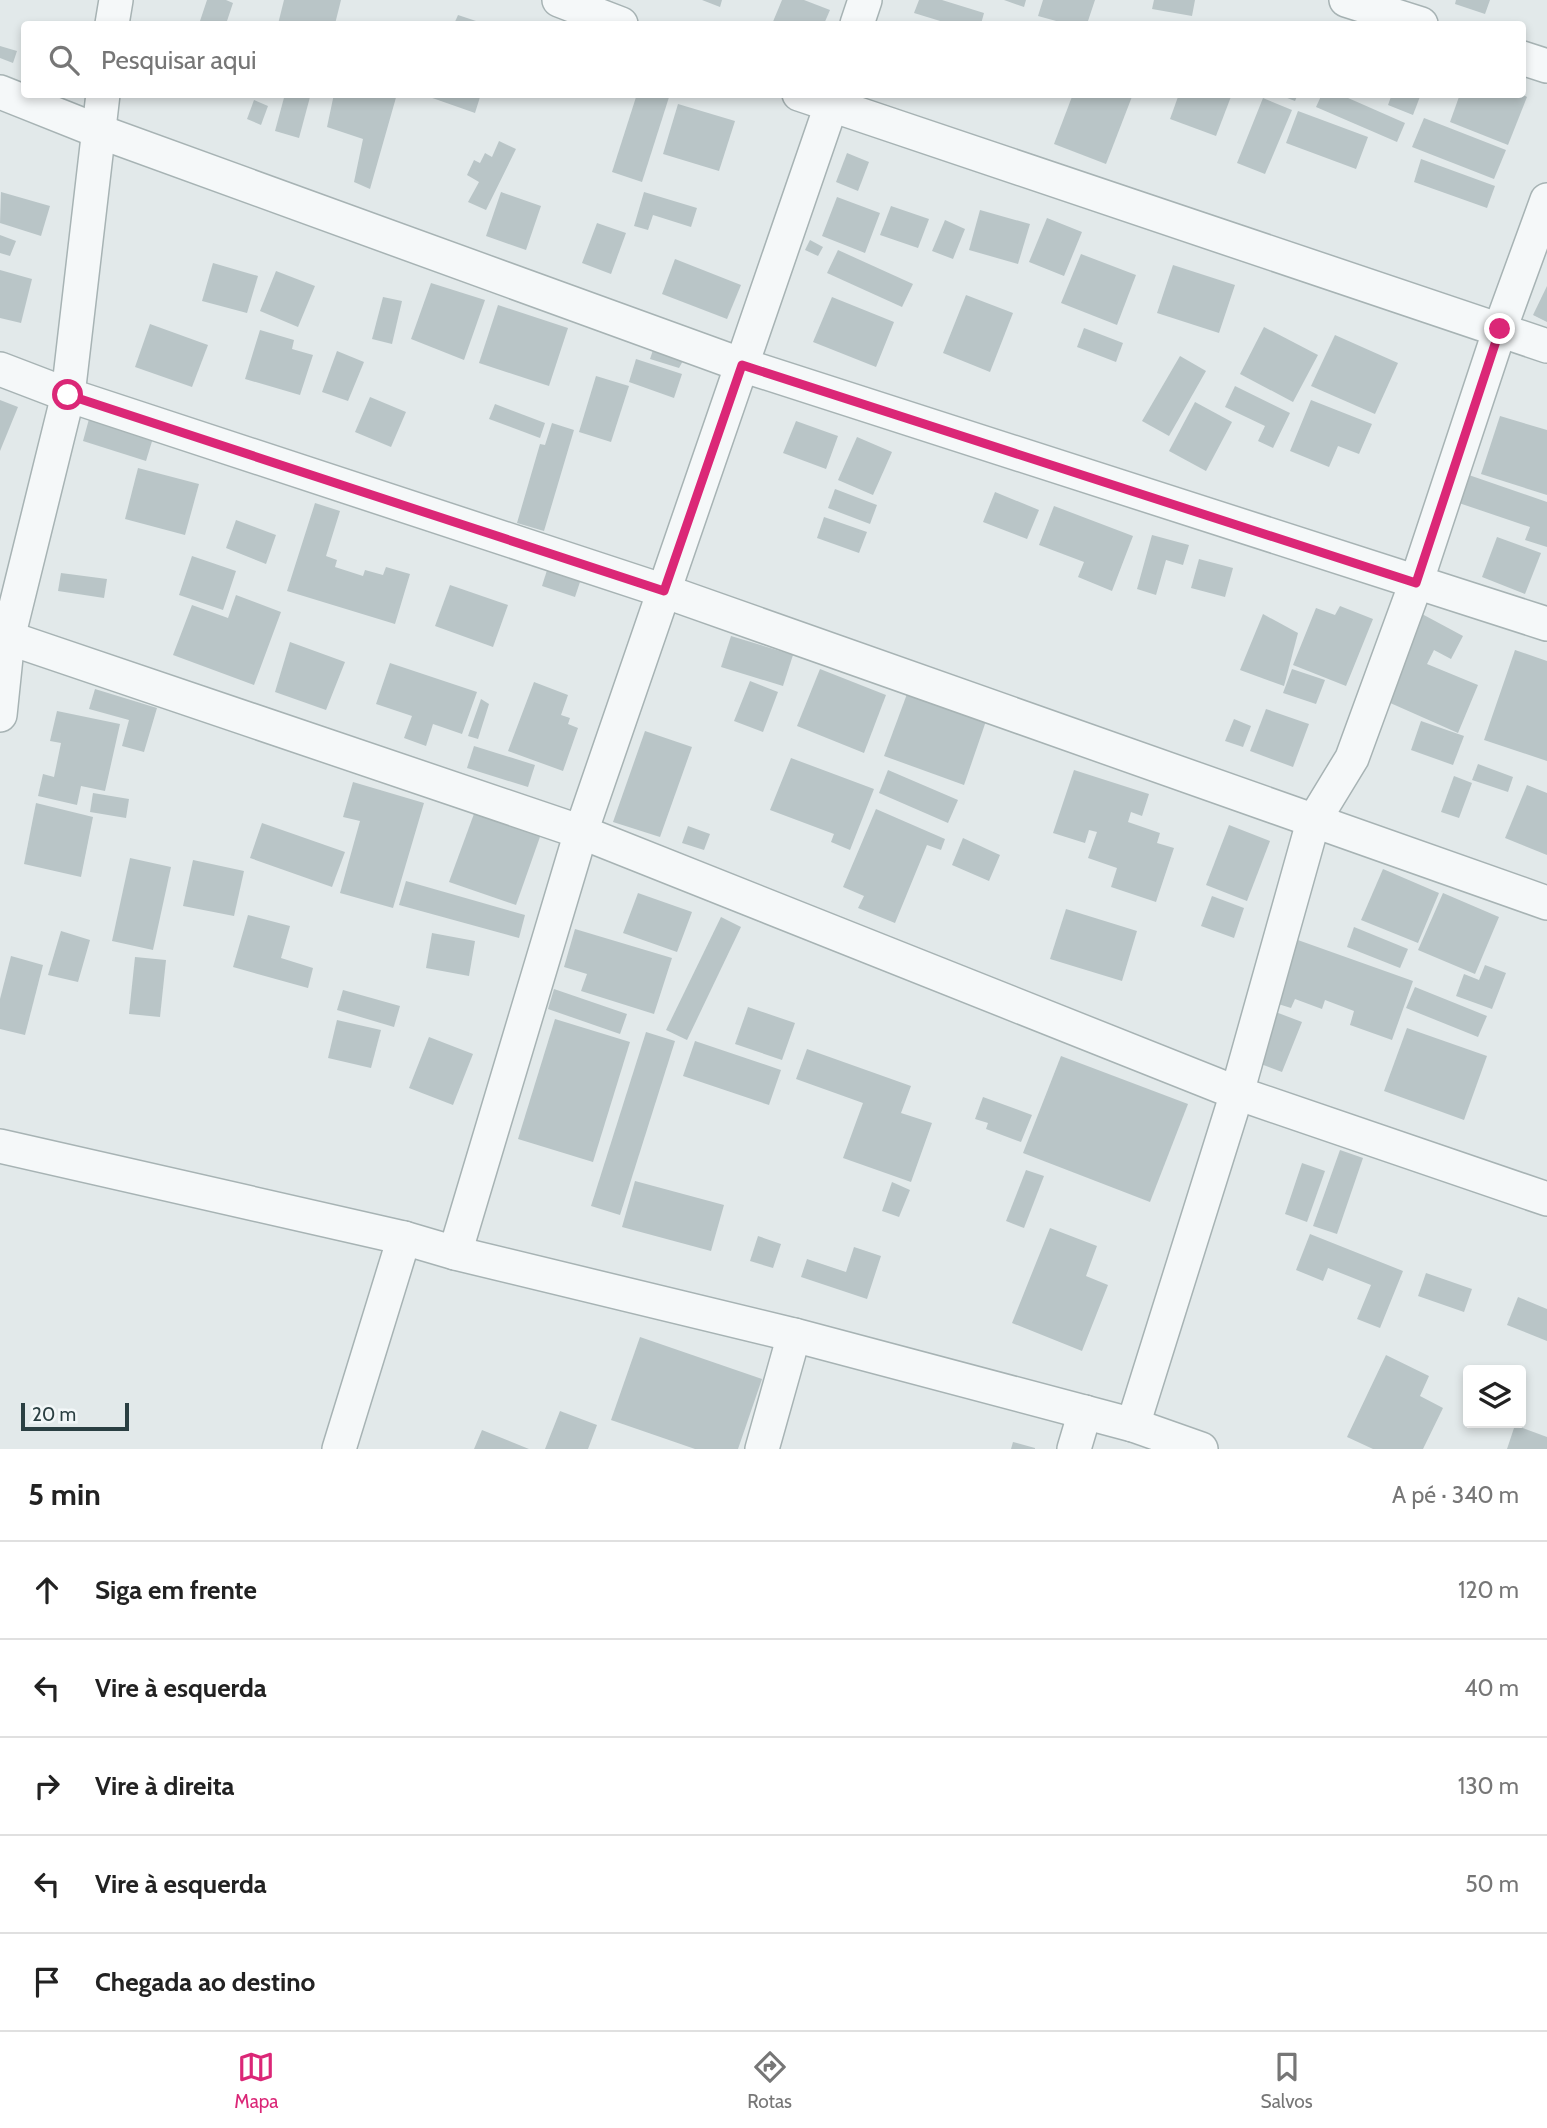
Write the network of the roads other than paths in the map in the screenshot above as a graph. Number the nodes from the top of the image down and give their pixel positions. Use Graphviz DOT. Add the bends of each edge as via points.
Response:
graph roads {
  1 [pos="116,0"];
  2 [pos="559,0"];
  3 [pos="865,0"];
  4 [pos="1346,0"];
  5 [pos="113,21"];
  6 [pos="613,21"];
  7 [pos="858,21"];
  8 [pos="1412,21"];
  9 [pos="1526,59"];
  10 [pos="1547,66"];
  11 [pos="0,92"];
  12 [pos="102,98"];
  13 [pos="833,101"];
  14 [pos="98,131"];
  15 [pos="1547,200"];
  16 [pos="1500,329"];
  17 [pos="1547,346"];
  18 [pos="742,365"];
  19 [pos="0,369"];
  20 [pos="68,395"];
  21 [pos="1416,583"];
  22 [pos="664,591"];
  23 [pos="1547,624"];
  24 [pos="4,636"];
  25 [pos="0,715"];
  26 [pos="1313,822"];
  27 [pos="581,832"];
  28 [pos="1547,903"];
  29 [pos="1237,1093"];
  30 [pos="0,1146"];
  31 [pos="1547,1199"];
  32 [pos="404,1238"];
  33 [pos="455,1253"];
  34 [pos="794,1335"];
  35 [pos="1085,1412"];
  36 [pos="1133,1425"];
  37 [pos="340,1449"];
  38 [pos="762,1449"];
  39 [pos="1073,1449"];
  40 [pos="1201,1449"];
  1 -- 5 [label="street"];
  2 -- 6 [label="street"];
  3 -- 7 [label="street"];
  4 -- 8 [label="street"];
  9 -- 10 [label="street"];
  11 -- 14 [label="street"];
  12 -- 14 [label="street"];
  13 -- 16 [label="street"];
  13 -- 18 [label="street"];
  14 -- 18 [label="street"];
  14 -- 20 [label="street"];
  15 -- 16 [label="street"];
  16 -- 17 [label="street"];
  16 -- 21 [label="street"];
  18 -- 21 [label="street"];
  18 -- 22 [label="street"];
  19 -- 20 [label="street"];
  20 -- 22 [label="street"];
  20 -- 24 [label="street"];
  21 -- 23 [label="street"];
  21 -- 26 [label="street" via="1352,758"];
  22 -- 26 [label="street"];
  22 -- 27 [label="street"];
  24 -- 25 [label="street"];
  24 -- 27 [label="street"];
  26 -- 28 [label="street"];
  26 -- 29 [label="street"];
  27 -- 29 [label="street"];
  27 -- 33 [label="street"];
  29 -- 31 [label="street"];
  29 -- 36 [label="street"];
  30 -- 32 [label="street"];
  32 -- 33 [label="street"];
  32 -- 37 [label="street"];
  33 -- 34 [label="street"];
  34 -- 35 [label="street"];
  34 -- 38 [label="street"];
  35 -- 36 [label="street"];
  35 -- 39 [label="street"];
  36 -- 40 [label="street"];
}
